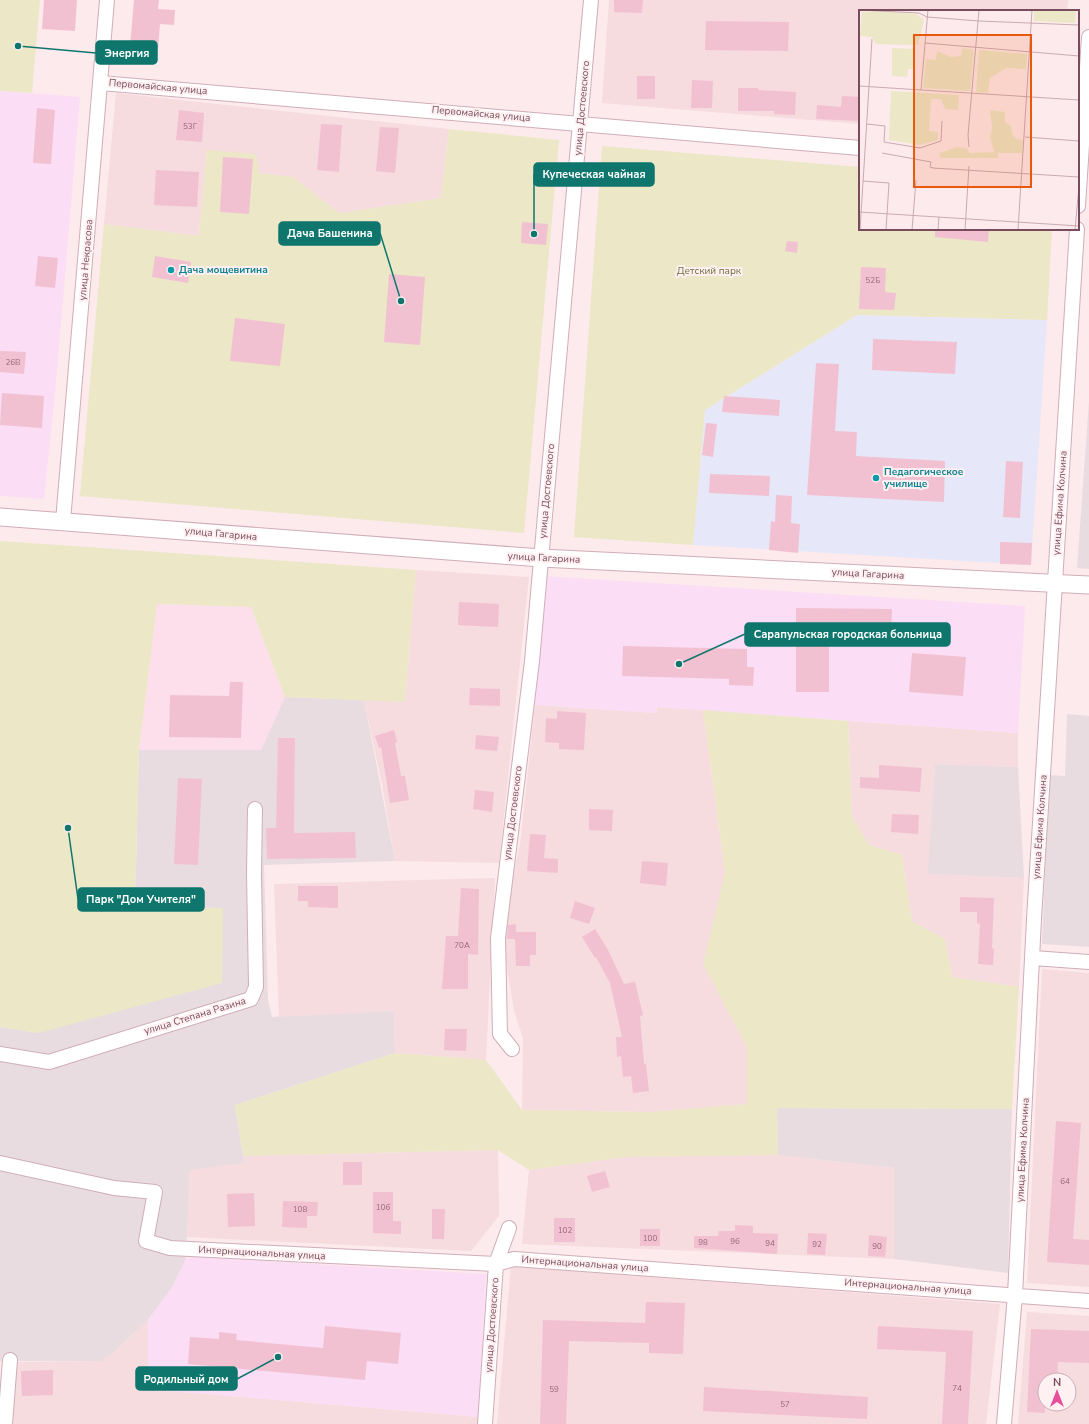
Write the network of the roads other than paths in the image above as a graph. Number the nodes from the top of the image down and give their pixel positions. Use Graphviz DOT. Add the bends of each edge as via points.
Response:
graph roads {
  1 [pos="107,0"];
  2 [pos="591,0"];
  3 [pos="1089,37"];
  4 [pos="101,83"];
  5 [pos="581,123"];
  6 [pos="859,148"];
  7 [pos="1082,168"];
  8 [pos="1079,196"];
  9 [pos="1077,230"];
  10 [pos="0,517"];
  11 [pos="63,521"];
  12 [pos="541,558"];
  13 [pos="1055,583"];
  14 [pos="1089,586"];
  15 [pos="255,809"];
  16 [pos="1033,958"];
  17 [pos="1089,962"];
  18 [pos="512,1049"];
  19 [pos="0,1054"];
  20 [pos="0,1163"];
  21 [pos="508,1228"];
  22 [pos="496,1264"];
  23 [pos="1015,1295"];
  24 [pos="1089,1301"];
  25 [pos="10,1360"];
  26 [pos="5,1424"];
  27 [pos="485,1424"];
  28 [pos="1004,1424"];
  1 -- 4 [label="street, улица Некрасова"];
  2 -- 5 [label="street, улица Достоевского"];
  3 -- 7 [label="street"];
  4 -- 5 [label="street, Первомайская улица"];
  4 -- 11 [label="street, улица Некрасова"];
  5 -- 6 [label="street, Первомайская улица"];
  5 -- 12 [label="street, улица Достоевского"];
  7 -- 8 [label="street"];
  9 -- 13 [label="street, улица Ефима Колчина"];
  10 -- 11 [label="street, улица Гагарина"];
  11 -- 12 [label="street, улица Гагарина"];
  12 -- 13 [label="street, улица Гагарина"];
  12 -- 18 [label="street, улица Достоевского" via="532,661 498,938 500,1034"];
  13 -- 14 [label="street, улица Гагарина"];
  13 -- 16 [label="street, улица Ефима Колчина"];
  15 -- 19 [label="street, улица Степана Разина" via="256,987 251,999 49,1062"];
  16 -- 17 [label="street"];
  16 -- 23 [label="street, улица Ефима Колчина"];
  20 -- 22 [label="street, Интернациональная улица" via="114,1188 155,1192 146,1241 170,1248"];
  21 -- 22 [label="street, улица Достоевского"];
  22 -- 23 [label="street, Интернациональная улица" via="514,1259"];
  22 -- 27 [label="street, улица Достоевского"];
  23 -- 24 [label="street, Интернациональная улица"];
  23 -- 28 [label="street, улица Ефима Колчина"];
  25 -- 26 [label="street"];
}
